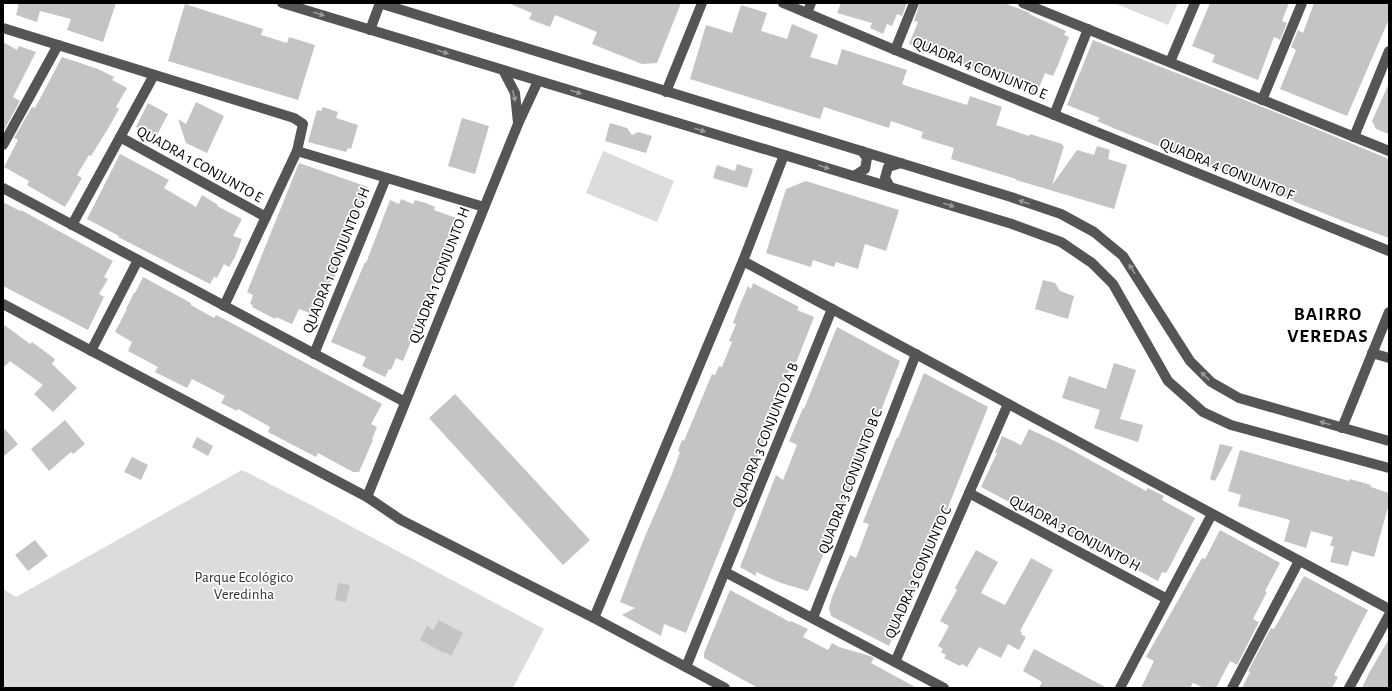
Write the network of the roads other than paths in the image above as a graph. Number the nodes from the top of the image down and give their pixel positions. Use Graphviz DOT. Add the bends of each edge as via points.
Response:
graph roads {
  1 [pos="282,3"];
  2 [pos="379,3"];
  3 [pos="702,3"];
  4 [pos="783,3"];
  5 [pos="811,3"];
  6 [pos="914,3"];
  7 [pos="1022,3"];
  8 [pos="1195,3"];
  9 [pos="1302,3"];
  10 [pos="404,7"];
  11 [pos="807,13"];
  12 [pos="3,28"];
  13 [pos="1088,29"];
  14 [pos="370,30"];
  15 [pos="58,45"];
  16 [pos="894,50"];
  17 [pos="1389,51"];
  18 [pos="1170,62"];
  19 [pos="503,70"];
  20 [pos="154,75"];
  21 [pos="538,81"];
  22 [pos="666,92"];
  23 [pos="1262,100"];
  24 [pos="1054,115"];
  25 [pos="518,124"];
  26 [pos="120,137"];
  27 [pos="1354,137"];
  28 [pos="3,145"];
  29 [pos="297,151"];
  30 [pos="862,151"];
  31 [pos="1389,151"];
  32 [pos="784,155"];
  33 [pos="902,164"];
  34 [pos="854,176"];
  35 [pos="386,178"];
  36 [pos="890,187"];
  37 [pos="3,188"];
  38 [pos="484,207"];
  39 [pos="266,217"];
  40 [pos="72,225"];
  41 [pos="1389,251"];
  42 [pos="138,260"];
  43 [pos="743,261"];
  44 [pos="3,304"];
  45 [pos="224,306"];
  46 [pos="832,309"];
  47 [pos="1389,312"];
  48 [pos="91,351"];
  49 [pos="1372,353"];
  50 [pos="314,354"];
  51 [pos="916,354"];
  52 [pos="1389,358"];
  53 [pos="405,402"];
  54 [pos="1008,404"];
  55 [pos="1342,428"];
  56 [pos="1389,441"];
  57 [pos="1389,468"];
  58 [pos="969,493"];
  59 [pos="367,498"];
  60 [pos="1212,514"];
  61 [pos="1299,560"];
  62 [pos="725,572"];
  63 [pos="1167,599"];
  64 [pos="1389,609"];
  65 [pos="1389,615"];
  66 [pos="594,618"];
  67 [pos="813,618"];
  68 [pos="895,662"];
  69 [pos="686,667"];
  70 [pos="725,688"];
  71 [pos="944,688"];
  72 [pos="1120,688"];
  73 [pos="1232,688"];
  74 [pos="1349,688"];
  1 -- 14 [label="street, one-way"];
  2 -- 10 [label="street"];
  2 -- 14 [label="street"];
  3 -- 22 [label="street"];
  4 -- 11 [label="street, QUADRA 4 CONJUNTO E"];
  5 -- 11 [label="street"];
  6 -- 16 [label="street"];
  7 -- 13 [label="street"];
  8 -- 18 [label="street"];
  9 -- 23 [label="street"];
  10 -- 22 [label="street"];
  11 -- 16 [label="street, QUADRA 4 CONJUNTO E"];
  12 -- 15 [label="street"];
  13 -- 18 [label="street"];
  13 -- 24 [label="street"];
  14 -- 19 [label="street, one-way"];
  15 -- 20 [label="street"];
  15 -- 28 [label="street"];
  16 -- 24 [label="street, QUADRA 4 CONJUNTO E"];
  17 -- 27 [label="street"];
  18 -- 23 [label="street"];
  19 -- 21 [label="street"];
  19 -- 25 [label="street, one-way" via="515,93"];
  20 -- 26 [label="street"];
  20 -- 29 [label="street" via="294,118 303,124"];
  21 -- 25 [label="street"];
  21 -- 32 [label="street, one-way"];
  22 -- 30 [label="street"];
  23 -- 27 [label="street"];
  24 -- 41 [label="street, QUADRA 4 CONJUNTO F"];
  25 -- 38 [label="street"];
  26 -- 39 [label="street, QUADRA 1 CONJUNTO E"];
  26 -- 40 [label="street"];
  27 -- 31 [label="street"];
  29 -- 35 [label="street, QUADRA 1 CONJUNTO H"];
  29 -- 39 [label="street"];
  30 -- 33 [label="street"];
  30 -- 34 [label="street" via="867,158 865,169"];
  32 -- 34 [label="street, one-way"];
  32 -- 43 [label="street"];
  33 -- 36 [label="street" via="888,167 885,178"];
  55 -- 33 [label="street, one-way" via="1239,398 1211,382 1190,361 1123,256 1094,232 1061,214"];
  34 -- 36 [label="street"];
  35 -- 38 [label="street, QUADRA 1 CONJUNTO H"];
  35 -- 50 [label="street, QUADRA 1 CONJUNTO G H"];
  36 -- 57 [label="street, one-way" via="1012,224 1061,242 1092,263 1113,284 1168,381 1203,412 1231,426"];
  37 -- 40 [label="street"];
  38 -- 53 [label="street, QUADRA 1 CONJUNTO H"];
  39 -- 45 [label="street"];
  40 -- 42 [label="street"];
  42 -- 45 [label="street"];
  42 -- 48 [label="street"];
  43 -- 46 [label="street"];
  43 -- 66 [label="street"];
  44 -- 48 [label="street"];
  45 -- 50 [label="street"];
  46 -- 51 [label="street"];
  46 -- 62 [label="street, QUADRA 3 CONJUNTO A B"];
  47 -- 49 [label="street"];
  48 -- 59 [label="street"];
  49 -- 52 [label="street"];
  49 -- 55 [label="street"];
  50 -- 53 [label="street"];
  51 -- 54 [label="street"];
  51 -- 67 [label="street, QUADRA 3 CONJUNTO B C"];
  53 -- 59 [label="street, QUADRA 1 CONJUNTO H"];
  54 -- 58 [label="street, QUADRA 3 CONJUNTO C"];
  54 -- 60 [label="street"];
  55 -- 56 [label="street"];
  58 -- 63 [label="street, QUADRA 3 CONJUNTO H"];
  58 -- 68 [label="street, QUADRA 3 CONJUNTO C"];
  59 -- 66 [label="street" via="401,520"];
  60 -- 61 [label="street"];
  60 -- 63 [label="street"];
  61 -- 64 [label="street"];
  61 -- 73 [label="street"];
  62 -- 67 [label="street"];
  62 -- 69 [label="street, QUADRA 3 CONJUNTO A B"];
  63 -- 72 [label="street"];
  65 -- 74 [label="street"];
  66 -- 69 [label="street"];
  67 -- 68 [label="street"];
  68 -- 71 [label="street"];
  69 -- 70 [label="street"];
}
